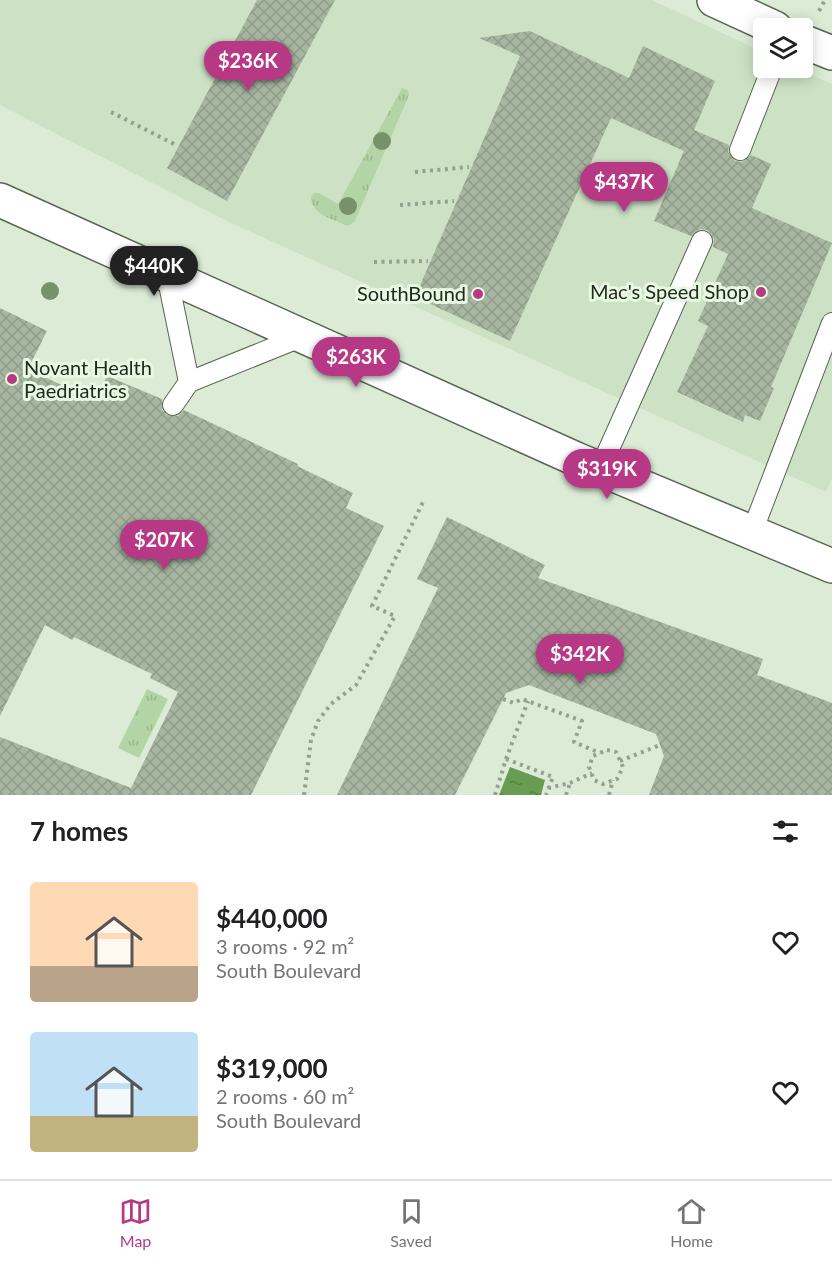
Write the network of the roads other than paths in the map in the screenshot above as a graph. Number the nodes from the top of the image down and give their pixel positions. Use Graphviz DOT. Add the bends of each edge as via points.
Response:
graph roads {
  1 [pos="714,0"];
  2 [pos="753,18"];
  3 [pos="813,45"];
  4 [pos="832,53"];
  5 [pos="768,78"];
  6 [pos="740,150"];
  7 [pos="0,201"];
  8 [pos="702,241"];
  9 [pos="167,274"];
  10 [pos="832,322"];
  11 [pos="303,336"];
  12 [pos="189,382"];
  13 [pos="173,405"];
  14 [pos="600,469"];
  15 [pos="752,532"];
  16 [pos="832,566"];
  1 -- 2 [label="main road"];
  3 -- 4 [label="main road"];
  5 -- 6 [label="lane"];
  7 -- 9 [label="main road"];
  8 -- 14 [label="lane"];
  9 -- 11 [label="main road"];
  9 -- 12 [label="lane"];
  10 -- 15 [label="lane"];
  11 -- 12 [label="lane"];
  11 -- 14 [label="main road"];
  12 -- 13 [label="lane"];
  14 -- 15 [label="main road"];
  15 -- 16 [label="main road"];
}
